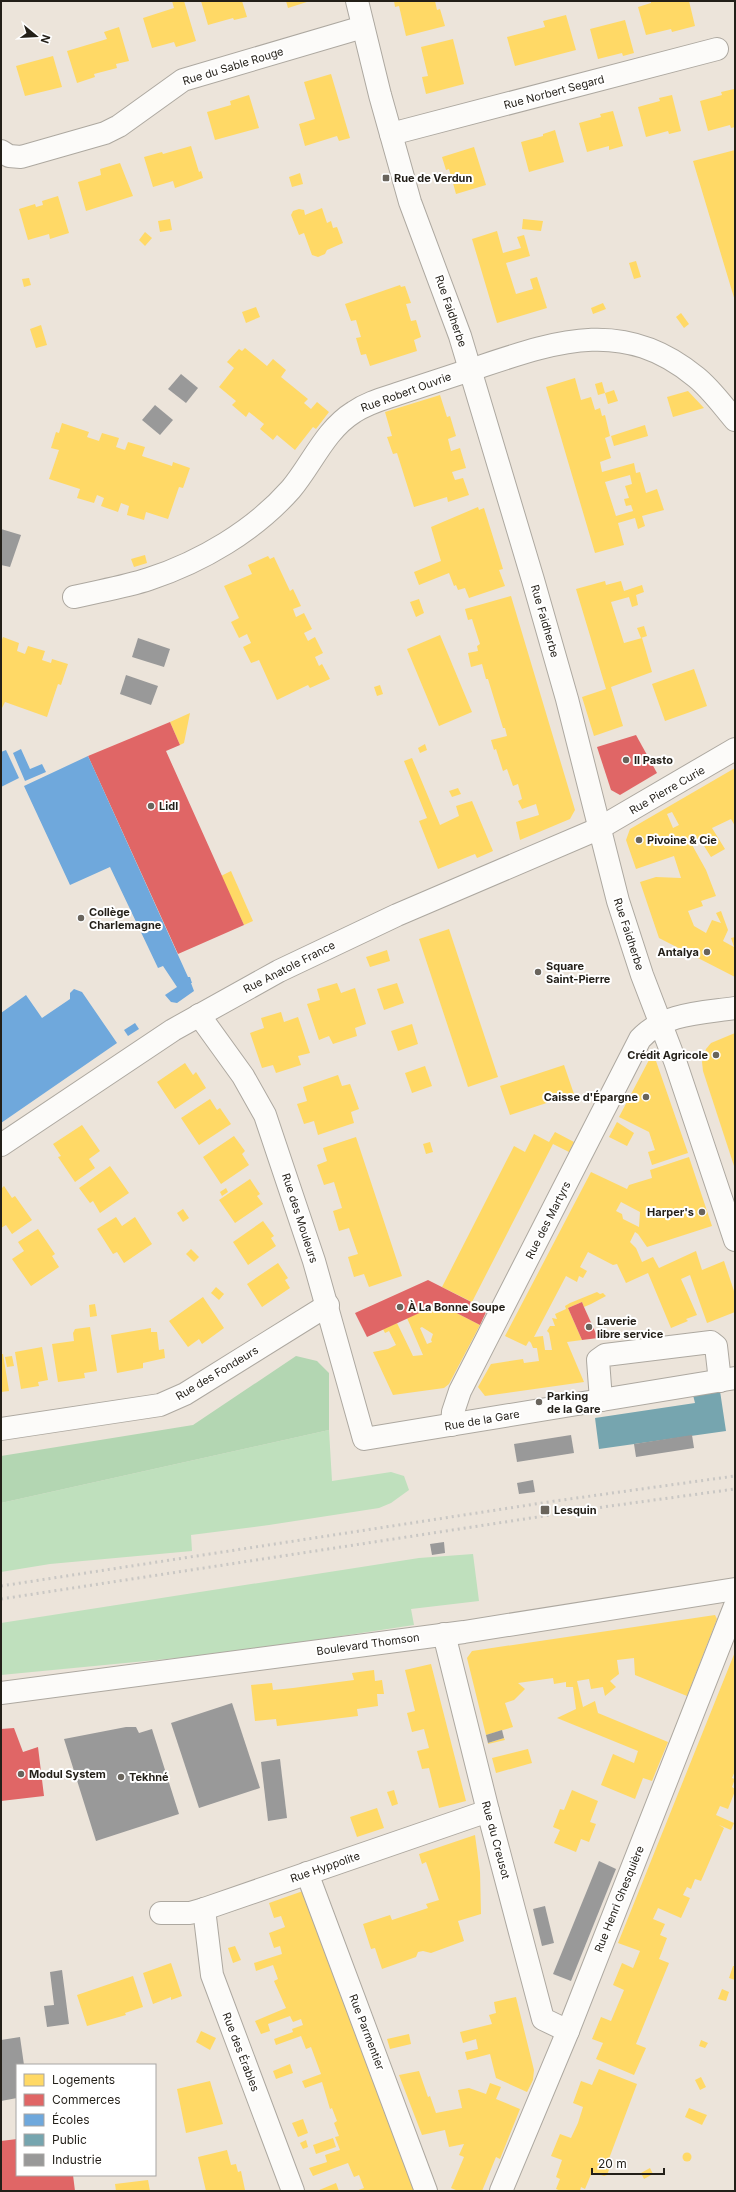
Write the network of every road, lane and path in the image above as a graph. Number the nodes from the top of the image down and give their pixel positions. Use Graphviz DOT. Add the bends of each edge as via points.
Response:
graph roads {
  1 [pos="357,1"];
  2 [pos="363,27"];
  3 [pos="717,49"];
  4 [pos="391,134"];
  5 [pos="1,151"];
  6 [pos="470,370"];
  7 [pos="735,420"];
  8 [pos="74,596"];
  9 [pos="735,749"];
  10 [pos="598,830"];
  11 [pos="735,1008"];
  12 [pos="199,1015"];
  13 [pos="659,1023"];
  14 [pos="1,1145"];
  15 [pos="735,1240"];
  16 [pos="328,1305"];
  17 [pos="728,1379"];
  18 [pos="601,1400"];
  19 [pos="452,1425"];
  20 [pos="1,1429"];
  21 [pos="364,1439"];
  22 [pos="735,1589"];
  23 [pos="735,1606"];
  24 [pos="444,1634"];
  25 [pos="1,1693"];
  26 [pos="488,1811"];
  27 [pos="307,1873"];
  28 [pos="204,1909"];
  29 [pos="161,1913"];
  30 [pos="568,2031"];
  31 [pos="293,2191"];
  32 [pos="426,2191"];
  33 [pos="501,2191"];
  1 -- 2 [label="street, Rue Faidherbe"];
  2 -- 4 [label="street, Rue Faidherbe"];
  2 -- 5 [label="street, Rue du Sable Rouge" via="183,80 130,120 105,133 21,157 9,156"];
  3 -- 4 [label="street, Rue Norbert Segard"];
  4 -- 6 [label="street, Rue Faidherbe" via="410,202 448,300"];
  6 -- 7 [label="street, Rue Robert Ouvrie" via="564,342 591,339 623,342 649,349 683,367 705,384"];
  6 -- 8 [label="street, Rue Robert Ouvrie" via="354,411 325,439 297,482 265,515 207,554 147,580"];
  6 -- 10 [label="street, Rue Faidherbe" via="567,699"];
  9 -- 10 [label="street, Rue Pierre Curie"];
  10 -- 12 [label="street, Rue Anatole France" via="332,945"];
  10 -- 13 [label="street, Rue Faidherbe" via="620,908"];
  11 -- 13 [label="street" via="684,1016"];
  12 -- 14 [label="street, Rue Anatole France"];
  12 -- 16 [label="street, Rue des Mouleurs" via="243,1076 266,1115"];
  13 -- 15 [label="street, Rue Faidherbe" via="675,1061"];
  13 -- 19 [label="street, Rue des Martyrs" via="648,1030 637,1044 460,1391 452,1412"];
  16 -- 20 [label="street, Rue des Fondeurs" via="186,1394 160,1405"];
  16 -- 21 [label="street, Rue des Mouleurs"];
  17 -- 18 [label="street, Rue de la Gare"];
  17 -- 18 [label="street" via="716,1346 711,1342 605,1355 598,1360 597,1368"];
  18 -- 19 [label="street, Rue de la Gare"];
  19 -- 21 [label="street, Rue de la Gare"];
  22 -- 24 [label="street, Boulevard Thomson"];
  23 -- 30 [label="street, Rue Henri Ghesquière"];
  24 -- 25 [label="street, Boulevard Thomson"];
  24 -- 26 [label="street, Rue du Creusot"];
  26 -- 27 [label="street, Rue Hyppolite"];
  26 -- 30 [label="street, Rue du Creusot" via="543,2019"];
  27 -- 28 [label="street, Rue Hyppolite"];
  27 -- 32 [label="street, Rue Parmentier"];
  28 -- 29 [label="street, Rue Hyppolite" via="190,1913"];
  28 -- 31 [label="street, Rue des Érables" via="212,1975"];
  30 -- 33 [label="street, Rue Henri Ghesquière"];
}
